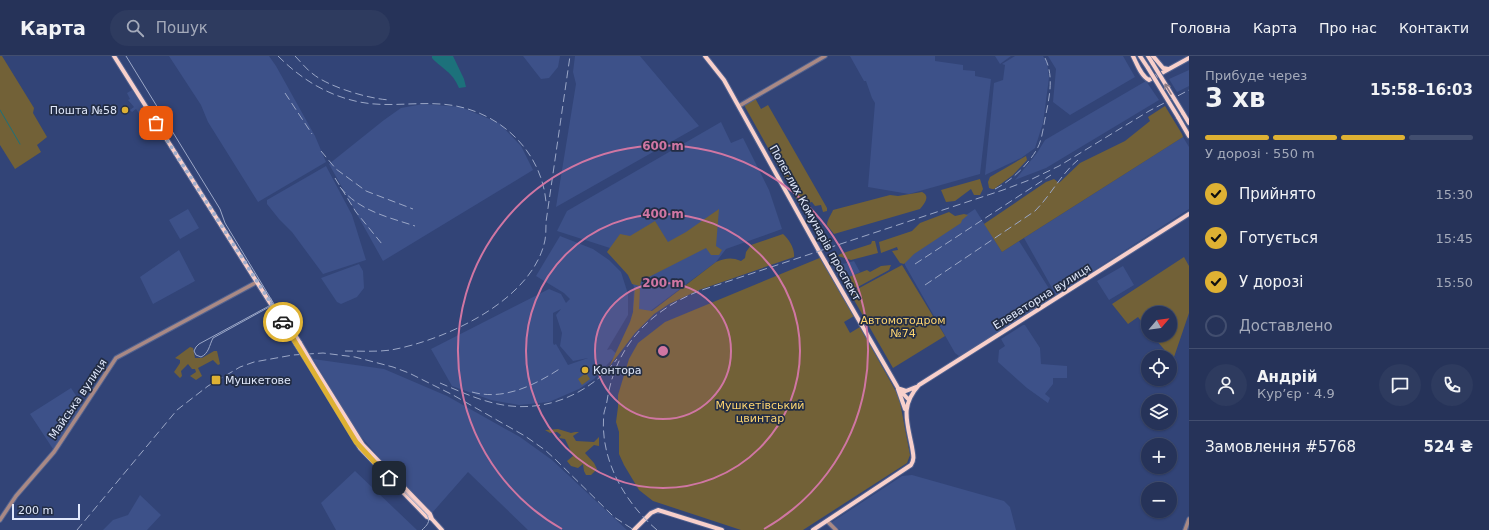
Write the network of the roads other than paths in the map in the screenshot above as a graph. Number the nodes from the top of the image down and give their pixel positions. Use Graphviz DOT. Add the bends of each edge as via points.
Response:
graph roads {
  1 [pos="114,56"];
  2 [pos="705,56"];
  3 [pos="825,56"];
  4 [pos="1132,56"];
  5 [pos="1140,56"];
  6 [pos="1148,56"];
  7 [pos="1153,56"];
  8 [pos="1189,58"];
  9 [pos="1156,64"];
  10 [pos="1176,66"];
  11 [pos="1159,75"];
  12 [pos="739,106"];
  13 [pos="1189,123"];
  14 [pos="1189,136"];
  15 [pos="1189,214"];
  16 [pos="257,282"];
  17 [pos="919,385"];
  18 [pos="897,387"];
  19 [pos="908,399"];
  20 [pos="906,416"];
  21 [pos="1189,518"];
  22 [pos="0,520"];
  23 [pos="827,521"];
  24 [pos="442,530"];
  25 [pos="634,530"];
  26 [pos="722,530"];
  27 [pos="813,530"];
  28 [pos="836,530"];
  29 [pos="1185,530"];
  1 -- 16 [label="main road"];
  2 -- 12 [label="main road, Полеглих Комунарів проспект" via="719,72"];
  3 -- 12 [label="street"];
  4 -- 11 [label="main road" via="1147,80"];
  5 -- 14 [label="main road, bridge"];
  6 -- 9 [label="main road"];
  7 -- 9 [label="main road"];
  8 -- 10 [label="main road"];
  9 -- 10 [label="main road" via="1166,69"];
  9 -- 11 [label="main road" via="1161,70"];
  13 -- 9 [label="main road, one-way, bridge"];
  10 -- 11 [label="main road"];
  12 -- 18 [label="main road, Полеглих Комунарів проспект"];
  15 -- 17 [label="main road, Елеваторна вулиця"];
  16 -- 22 [label="street, Майська вулиця" via="116,358 54,452 16,496"];
  16 -- 24 [label="main road, bridge" via="363,445 430,514"];
  17 -- 18 [label="main road" via="906,391"];
  17 -- 19 [label="main road, Елеваторна вулиця"];
  18 -- 19 [label="main road, Полеглих Комунарів проспект"];
  18 -- 20 [label="main road"];
  19 -- 20 [label="main road"];
  20 -- 23 [label="main road" via="914,456 911,465"];
  21 -- 29 [label="street"];
  23 -- 27 [label="main road"];
  23 -- 28 [label="street"];
  25 -- 26 [label="main road" via="650,513 658,510"];
}
